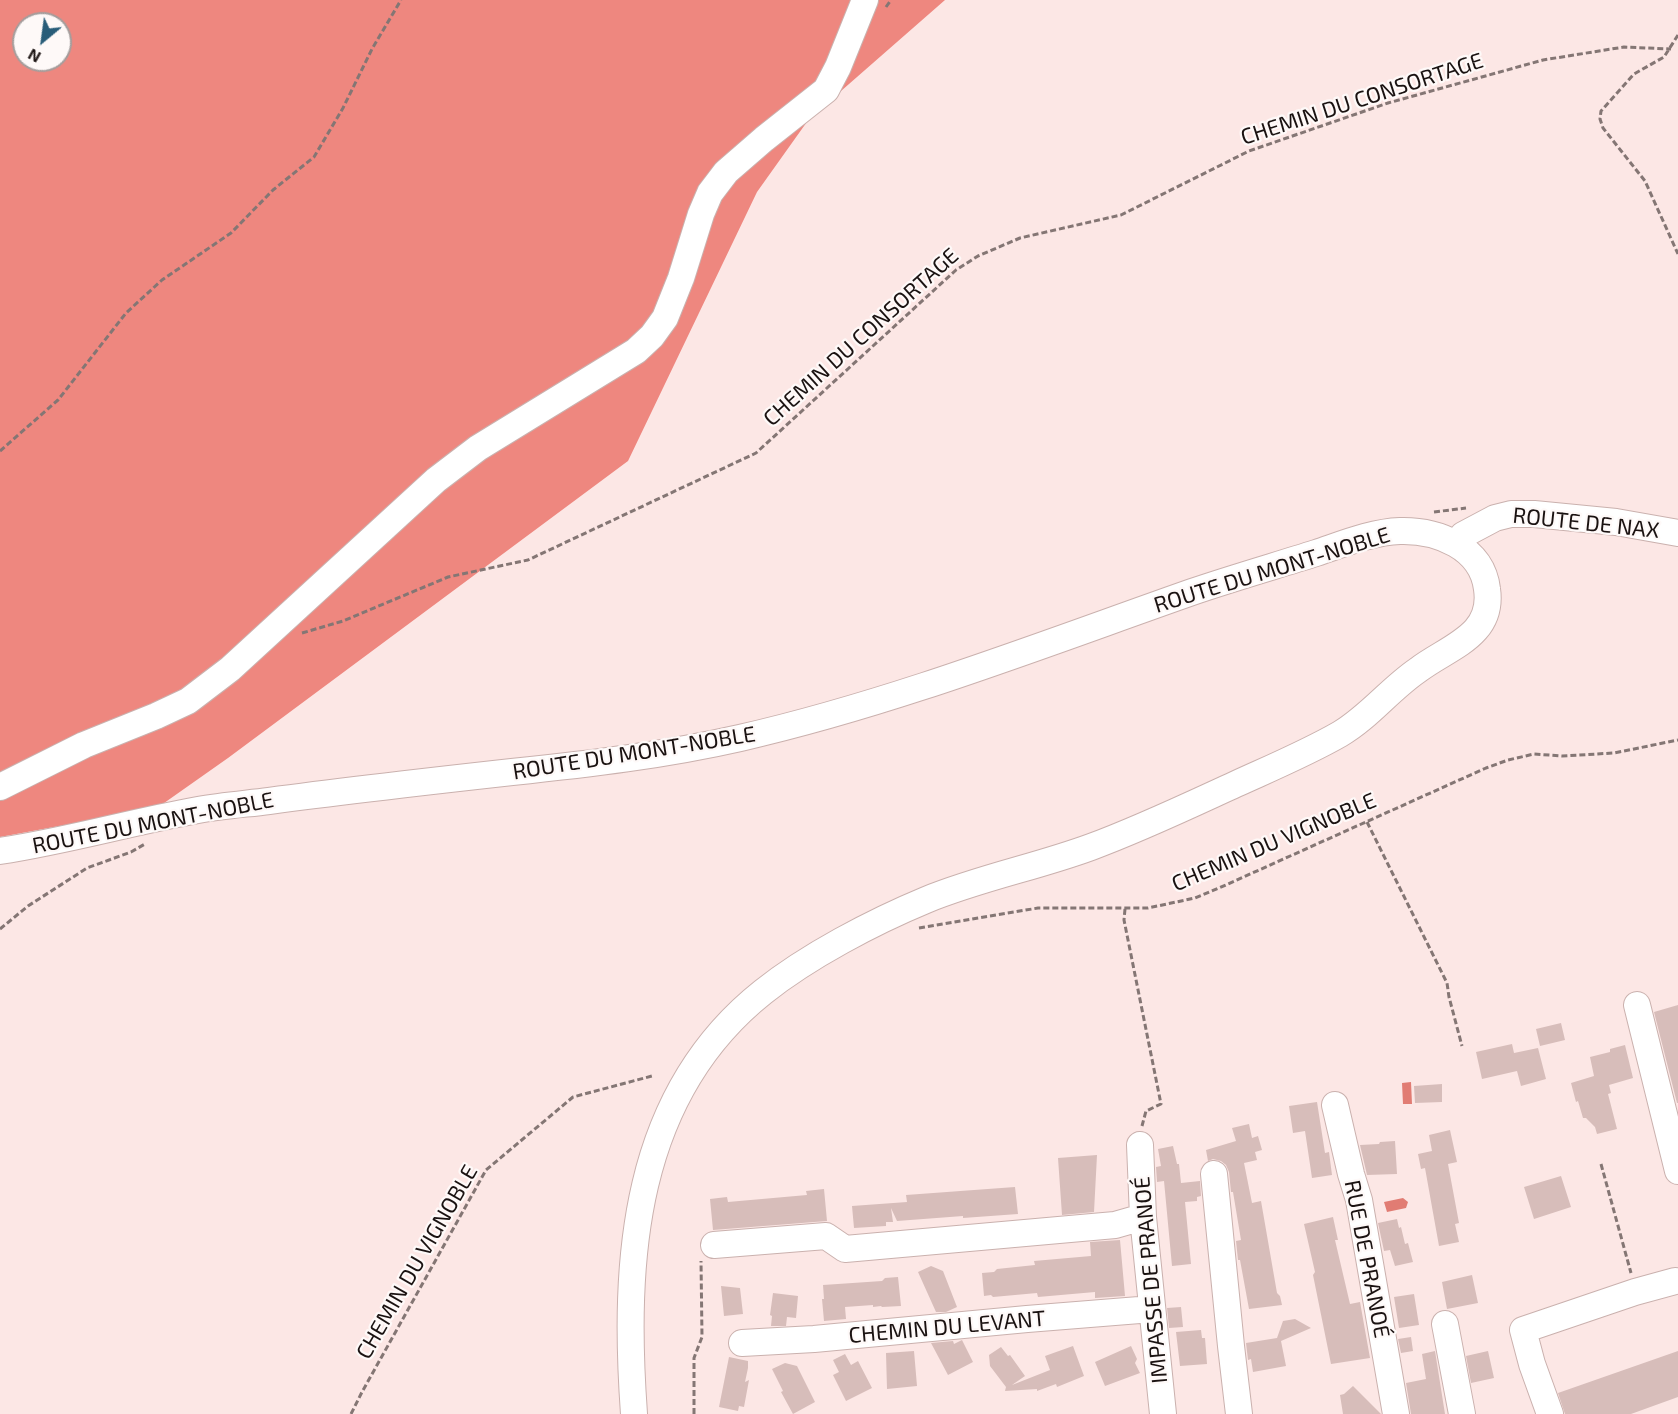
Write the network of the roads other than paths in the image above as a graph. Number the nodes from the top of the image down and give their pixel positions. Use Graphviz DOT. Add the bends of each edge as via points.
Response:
graph roads {
  1 [pos="865,0"];
  2 [pos="1678,533"];
  3 [pos="1463,535"];
  4 [pos="0,787"];
  5 [pos="0,851"];
  6 [pos="1637,1005"];
  7 [pos="1335,1105"];
  8 [pos="1140,1145"];
  9 [pos="1678,1172"];
  10 [pos="1214,1174"];
  11 [pos="1143,1217"];
  12 [pos="707,1255"];
  13 [pos="1675,1281"];
  14 [pos="1152,1309"];
  15 [pos="1445,1324"];
  16 [pos="742,1343"];
  17 [pos="634,1414"];
  18 [pos="1163,1414"];
  19 [pos="1239,1414"];
  20 [pos="1396,1414"];
  21 [pos="1462,1414"];
  22 [pos="1550,1414"];
  1 -- 4 [label="street" via="826,90 726,172 710,193 665,318 636,351 478,448 436,480 230,669 188,701"];
  2 -- 3 [label="street, ROUTE DE NAX" via="1616,522 1511,514"];
  5 -- 17 [label="street, ROUTE DU MONT-NOBLE" via="200,810 585,764 738,739 916,689 1215,584 1354,541 1401,531 1440,537 1465,549 1482,570 1487,584 1483,621 1460,644 1423,666 1342,733 1136,829 899,912 825,951 765,990 738,1014 687,1080 658,1138 648,1169 637,1224 630,1294"];
  6 -- 9 [label="street"];
  7 -- 20 [label="street, RUE DE PRANOÉ" via="1359,1200"];
  8 -- 11 [label="street, IMPASSE DE PRANOÉ"];
  10 -- 19 [label="street"];
  11 -- 12 [label="street" via="1115,1225 845,1249 826,1236"];
  11 -- 14 [label="street, IMPASSE DE PRANOÉ"];
  13 -- 22 [label="street" via="1523,1330"];
  14 -- 16 [label="street, CHEMIN DU LEVANT"];
  14 -- 18 [label="street, IMPASSE DE PRANOÉ"];
  15 -- 21 [label="street"];
}
